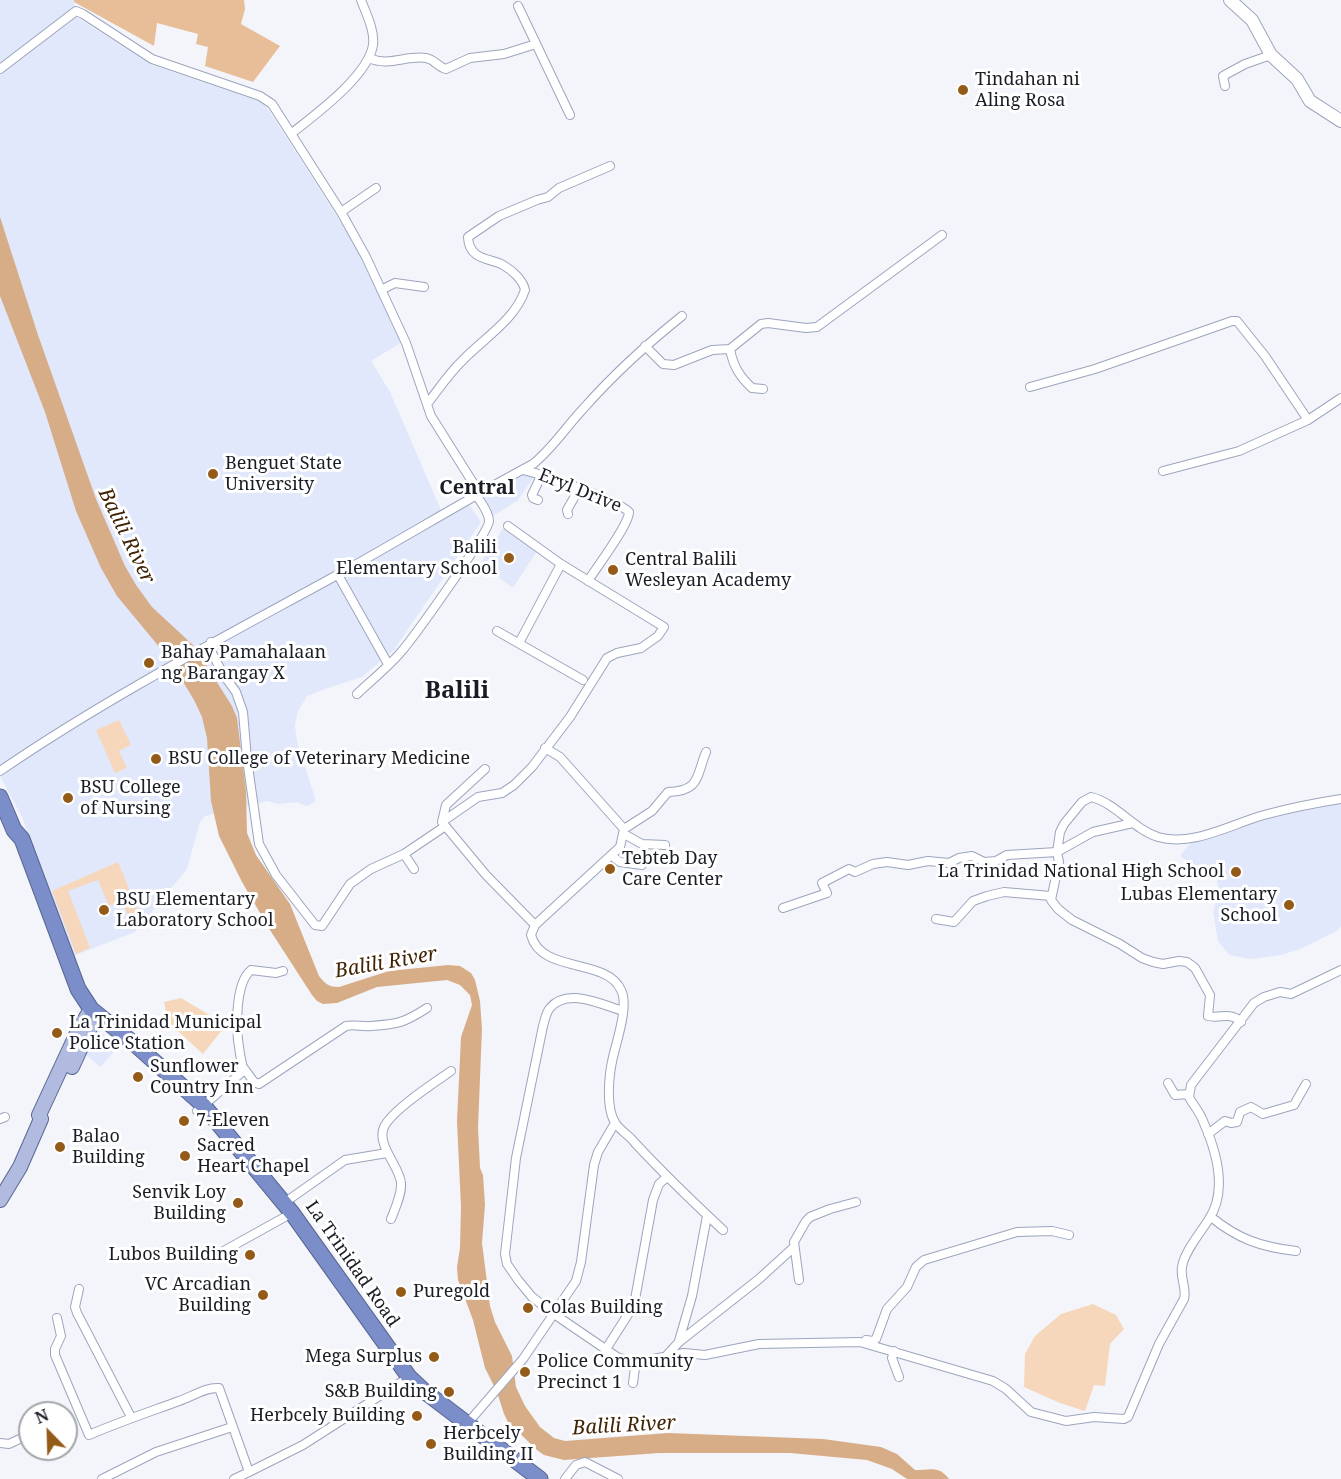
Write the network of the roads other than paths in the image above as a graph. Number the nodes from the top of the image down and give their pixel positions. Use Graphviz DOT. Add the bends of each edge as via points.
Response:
graph roads {
  1 [pos="361,0"];
  2 [pos="1230,0"];
  3 [pos="518,6"];
  4 [pos="537,44"];
  5 [pos="1271,56"];
  6 [pos="369,58"];
  7 [pos="0,69"];
  8 [pos="1225,86"];
  9 [pos="570,115"];
  10 [pos="1341,121"];
  11 [pos="292,133"];
  12 [pos="610,166"];
  13 [pos="376,188"];
  14 [pos="341,212"];
  15 [pos="942,235"];
  16 [pos="424,287"];
  17 [pos="381,290"];
  18 [pos="682,316"];
  19 [pos="645,346"];
  20 [pos="730,349"];
  21 [pos="1030,387"];
  22 [pos="763,389"];
  23 [pos="1341,398"];
  24 [pos="427,404"];
  25 [pos="1308,420"];
  26 [pos="523,470"];
  27 [pos="1163,471"];
  28 [pos="542,474"];
  29 [pos="579,489"];
  30 [pos="478,495"];
  31 [pos="538,500"];
  32 [pos="568,514"];
  33 [pos="507,526"];
  34 [pos="561,564"];
  35 [pos="338,575"];
  36 [pos="588,581"];
  37 [pos="497,632"];
  38 [pos="208,644"];
  39 [pos="519,644"];
  40 [pos="388,664"];
  41 [pos="583,680"];
  42 [pos="357,694"];
  43 [pos="545,748"];
  44 [pos="706,752"];
  45 [pos="485,769"];
  46 [pos="0,771"];
  47 [pos="0,797"];
  48 [pos="1341,799"];
  49 [pos="1133,823"];
  50 [pos="443,825"];
  51 [pos="624,832"];
  52 [pos="665,845"];
  53 [pos="1058,852"];
  54 [pos="404,854"];
  55 [pos="612,856"];
  56 [pos="642,865"];
  57 [pos="414,869"];
  58 [pos="1051,896"];
  59 [pos="783,908"];
  60 [pos="936,919"];
  61 [pos="535,925"];
  62 [pos="283,970"];
  63 [pos="1341,970"];
  64 [pos="427,1008"];
  65 [pos="623,1011"];
  66 [pos="92,1014"];
  67 [pos="1241,1022"];
  68 [pos="530,1040"];
  69 [pos="540,1042"];
  70 [pos="243,1067"];
  71 [pos="451,1071"];
  72 [pos="1168,1083"];
  73 [pos="1306,1084"];
  74 [pos="1189,1094"];
  75 [pos="200,1108"];
  76 [pos="615,1123"];
  77 [pos="1208,1134"];
  78 [pos="387,1153"];
  79 [pos="667,1177"];
  80 [pos="0,1200"];
  81 [pos="856,1202"];
  82 [pos="287,1211"];
  83 [pos="707,1215"];
  84 [pos="1211,1217"];
  85 [pos="391,1219"];
  86 [pos="723,1230"];
  87 [pos="1069,1235"];
  88 [pos="794,1248"];
  89 [pos="1296,1251"];
  90 [pos="220,1253"];
  91 [pos="799,1280"];
  92 [pos="79,1289"];
  93 [pos="554,1314"];
  94 [pos="57,1318"];
  95 [pos="679,1342"];
  96 [pos="860,1342"];
  97 [pos="606,1349"];
  98 [pos="894,1351"];
  99 [pos="667,1356"];
  100 [pos="636,1360"];
  101 [pos="898,1377"];
  102 [pos="406,1380"];
  103 [pos="633,1383"];
  104 [pos="131,1417"];
  105 [pos="232,1427"];
  106 [pos="463,1428"];
  107 [pos="18,1440"];
  108 [pos="0,1443"];
  109 [pos="249,1472"];
  110 [pos="102,1479"];
  111 [pos="234,1479"];
  112 [pos="524,1479"];
  113 [pos="540,1479"];
  114 [pos="565,1479"];
  115 [pos="618,1479"];
  1 -- 6 [label="street" via="373,35"];
  2 -- 5 [label="main road" via="1256,26"];
  3 -- 4 [label="street"];
  4 -- 6 [label="street" via="504,54 470,58 446,69 427,58 377,62"];
  4 -- 9 [label="street"];
  5 -- 8 [label="street" via="1223,76"];
  5 -- 10 [label="main road" via="1298,79 1310,101"];
  6 -- 11 [label="street" via="340,93"];
  7 -- 11 [label="street" via="78,11 152,59 267,100"];
  11 -- 14 [label="street"];
  12 -- 24 [label="street" via="559,188 548,197 498,216 468,237 480,258 504,265 520,279 525,290 506,320 450,373"];
  13 -- 14 [label="street"];
  14 -- 17 [label="street"];
  15 -- 20 [label="street" via="821,325 812,328 761,324"];
  16 -- 17 [label="street" via="402,282"];
  17 -- 24 [label="street" via="406,343"];
  18 -- 19 [label="street"];
  19 -- 20 [label="street" via="669,366 712,350"];
  19 -- 26 [label="street" via="545,453"];
  20 -- 22 [label="street" via="740,376 752,388"];
  21 -- 25 [label="street" via="1237,321 1248,331"];
  23 -- 25 [label="street"];
  24 -- 30 [label="street"];
  25 -- 27 [label="street" via="1239,451"];
  26 -- 28 [label="street, Eryl Drive"];
  26 -- 30 [label="street"];
  28 -- 29 [label="street, Eryl Drive"];
  28 -- 31 [label="street" via="532,495"];
  29 -- 32 [label="street"];
  29 -- 36 [label="street, Eryl Drive" via="629,512 628,520"];
  30 -- 35 [label="street"];
  30 -- 40 [label="street" via="489,524 433,610"];
  33 -- 34 [label="street"];
  34 -- 36 [label="street"];
  34 -- 39 [label="street"];
  35 -- 38 [label="street"];
  35 -- 40 [label="street"];
  36 -- 43 [label="street" via="660,625 658,636 641,648 607,658 570,717"];
  37 -- 39 [label="street"];
  38 -- 46 [label="street"];
  38 -- 54 [label="street" via="243,712 257,834 263,853 310,921 322,927 350,884"];
  39 -- 41 [label="street"];
  40 -- 42 [label="street"];
  43 -- 50 [label="street" via="514,785 502,793 478,797"];
  43 -- 51 [label="street" via="560,757"];
  44 -- 51 [label="street" via="691,788 668,792 652,811"];
  45 -- 50 [label="street" via="446,805"];
  47 -- 66 [label="highway, La Trinidad Road" via="22,839 78,989"];
  48 -- 49 [label="street" via="1175,840 1158,837"];
  49 -- 53 [label="street" via="1094,832"];
  49 -- 53 [label="street" via="1091,797 1064,824"];
  50 -- 54 [label="street"];
  50 -- 61 [label="street"];
  51 -- 52 [label="street" via="642,844"];
  51 -- 55 [label="street" via="620,847"];
  53 -- 58 [label="street"];
  53 -- 59 [label="street" via="1007,855 984,862 972,856 949,863 873,864 855,872 849,869 822,883 826,893"];
  54 -- 57 [label="street"];
  55 -- 56 [label="street" via="620,862"];
  55 -- 61 [label="street"];
  58 -- 60 [label="street" via="1004,892 973,901 954,922"];
  58 -- 67 [label="street" via="1054,904 1072,920 1142,958 1163,964 1187,962 1195,968 1210,995 1208,1016 1234,1016"];
  61 -- 65 [label="street" via="533,941 545,953 555,960 602,974 619,985"];
  62 -- 70 [label="street" via="251,970 245,977 238,1006"];
  63 -- 67 [label="street" via="1291,994 1280,992 1264,997"];
  64 -- 70 [label="street" via="401,1023 346,1026 259,1084"];
  65 -- 69 [label="street" via="580,999 563,1000 549,1009"];
  65 -- 76 [label="street" via="610,1068 609,1103"];
  66 -- 75 [label="highway, La Trinidad Road"];
  66 -- 80 [label="main road" via="78,1030 20,1167"];
  67 -- 74 [label="street" via="1191,1085"];
  68 -- 69 [label="street"];
  69 -- 93 [label="street" via="516,1158 505,1254 518,1280"];
  70 -- 75 [label="street"];
  71 -- 78 [label="street" via="386,1123 382,1136"];
  72 -- 74 [label="street" via="1176,1095"];
  73 -- 77 [label="street" via="1294,1105 1263,1114 1251,1107 1240,1112 1237,1122 1225,1121"];
  74 -- 77 [label="street"];
  75 -- 82 [label="highway, La Trinidad Road"];
  76 -- 79 [label="street"];
  76 -- 93 [label="street" via="594,1165 576,1281"];
  77 -- 84 [label="street" via="1220,1181"];
  78 -- 82 [label="street" via="345,1160"];
  78 -- 85 [label="street" via="402,1184"];
  79 -- 83 [label="street"];
  79 -- 97 [label="street" via="659,1184 653,1200 634,1305"];
  81 -- 88 [label="street" via="810,1217"];
  82 -- 90 [label="street"];
  82 -- 102 [label="highway, La Trinidad Road"];
  83 -- 86 [label="street"];
  83 -- 95 [label="street"];
  84 -- 89 [label="street" via="1228,1231 1254,1243"];
  84 -- 98 [label="street" via="1182,1266 1184,1299 1126,1418 1066,1421 1031,1412 993,1381"];
  87 -- 96 [label="street" via="1052,1231 1017,1232 924,1260 887,1309 876,1339"];
  88 -- 91 [label="street"];
  88 -- 95 [label="street"];
  92 -- 104 [label="street" via="77,1313"];
  93 -- 97 [label="street"];
  93 -- 106 [label="street" via="523,1359"];
  94 -- 104 [label="street" via="61,1336 55,1355 89,1435"];
  95 -- 99 [label="street"];
  96 -- 98 [label="street"];
  96 -- 99 [label="street" via="759,1344 705,1355"];
  97 -- 100 [label="street" via="617,1357"];
  98 -- 101 [label="street" via="892,1358"];
  99 -- 100 [label="street"];
  100 -- 103 [label="street"];
  102 -- 106 [label="highway, La Trinidad Road" via="417,1398"];
  102 -- 109 [label="street" via="303,1445"];
  104 -- 105 [label="street" via="216,1387"];
  105 -- 109 [label="street"];
  105 -- 110 [label="street" via="156,1452"];
  106 -- 112 [label="highway, La Trinidad Road"];
  106 -- 113 [label="highway, La Trinidad Road"];
  107 -- 108 [label="street"];
  109 -- 111 [label="street"];
  114 -- 115 [label="street" via="576,1465 585,1462"];
}
